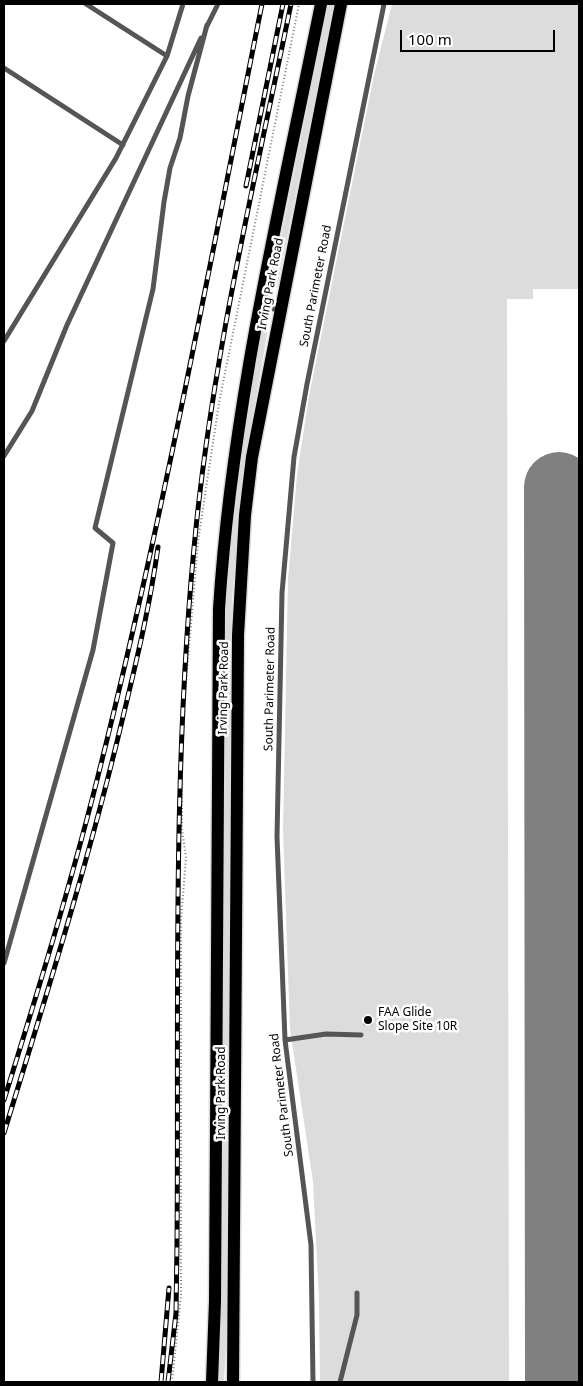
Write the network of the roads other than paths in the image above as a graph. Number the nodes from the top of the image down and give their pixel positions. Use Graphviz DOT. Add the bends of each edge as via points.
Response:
graph roads {
  1 [pos="86,4"];
  2 [pos="182,4"];
  3 [pos="218,4"];
  4 [pos="321,4"];
  5 [pos="341,4"];
  6 [pos="384,4"];
  7 [pos="207,25"];
  8 [pos="167,56"];
  9 [pos="4,68"];
  10 [pos="123,145"];
  11 [pos="260,306"];
  12 [pos="279,310"];
  13 [pos="4,340"];
  14 [pos="4,456"];
  15 [pos="4,963"];
  16 [pos="361,1035"];
  17 [pos="284,1040"];
  18 [pos="216,1099"];
  19 [pos="236,1099"];
  20 [pos="356,1292"];
  21 [pos="212,1382"];
  22 [pos="233,1382"];
  23 [pos="314,1382"];
  24 [pos="340,1382"];
  1 -- 8 [label="lane"];
  2 -- 8 [label="lane"];
  3 -- 7 [label="lane"];
  4 -- 11 [label="main road, Irving Park Road"];
  5 -- 12 [label="main road, Irving Park Road"];
  6 -- 17 [label="lane, South Parimeter Road" via="320,314 294,456 288,513 282,593 278,797"];
  7 -- 14 [label="lane" via="67,325 35,404"];
  7 -- 15 [label="lane" via="170,168 153,288 95,528 113,543 93,650"];
  8 -- 10 [label="lane"];
  9 -- 10 [label="lane"];
  10 -- 13 [label="lane"];
  11 -- 12 [label="lane"];
  11 -- 18 [label="main road, Irving Park Road" via="230,480 219,609"];
  12 -- 19 [label="main road, Irving Park Road" via="252,456 238,626"];
  16 -- 17 [label="lane" via="326,1034"];
  17 -- 23 [label="lane, South Parimeter Road" via="311,1244"];
  18 -- 19 [label="lane"];
  18 -- 21 [label="main road, Irving Park Road"];
  19 -- 22 [label="main road, Irving Park Road"];
  20 -- 24 [label="lane" via="357,1315"];
}
